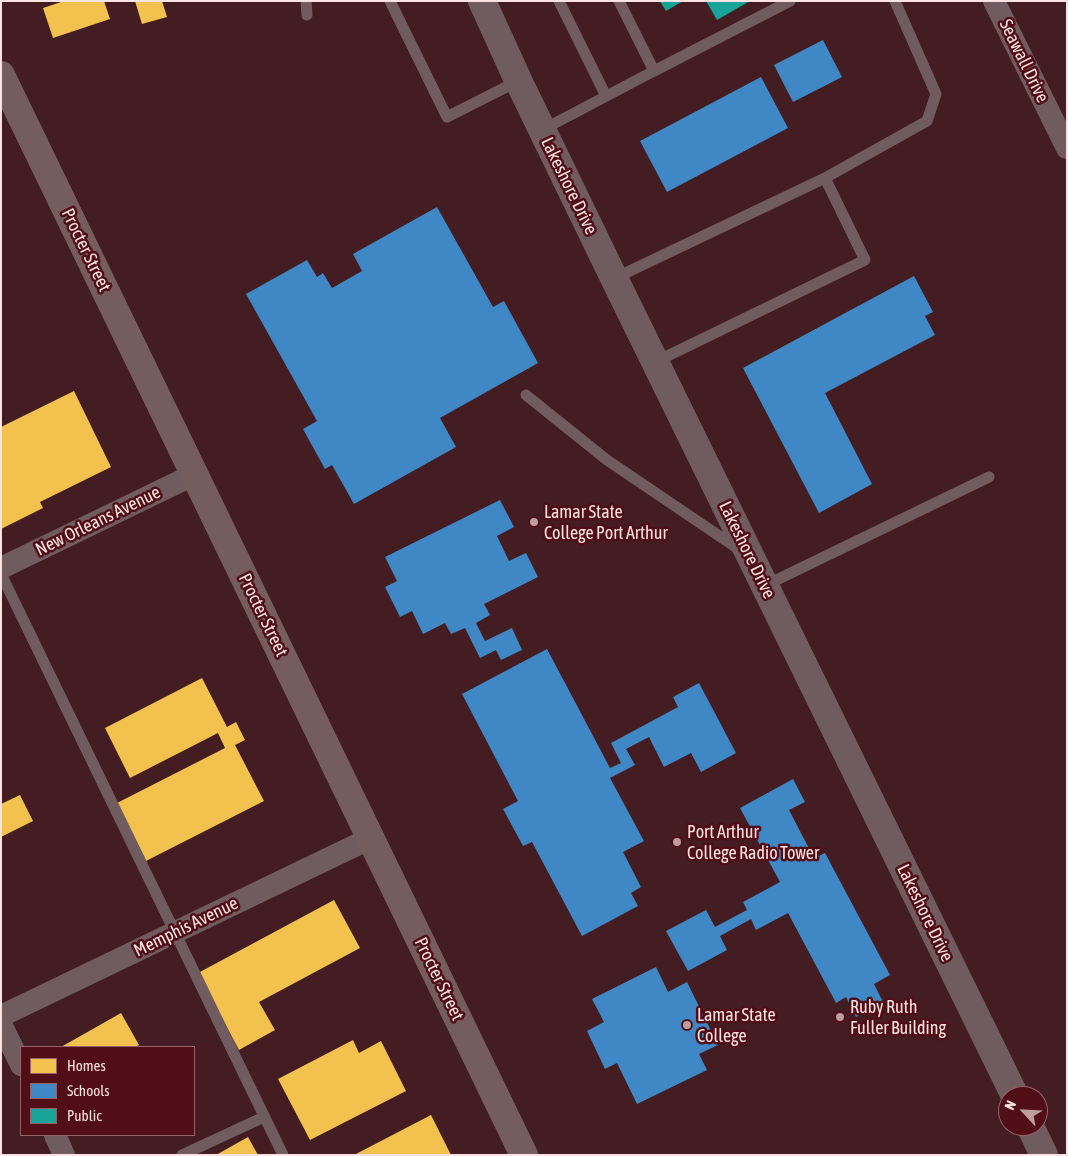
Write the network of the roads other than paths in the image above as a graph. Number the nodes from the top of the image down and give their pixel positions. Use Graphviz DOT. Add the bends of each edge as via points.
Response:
graph roads {
  1 [pos="306,1"];
  2 [pos="390,1"];
  3 [pos="482,1"];
  4 [pos="559,1"];
  5 [pos="619,1"];
  6 [pos="790,1"];
  7 [pos="895,1"];
  8 [pos="994,1"];
  9 [pos="307,15"];
  10 [pos="654,71"];
  11 [pos="1,75"];
  12 [pos="518,80"];
  13 [pos="606,96"];
  14 [pos="8,108"];
  15 [pos="542,130"];
  16 [pos="1067,148"];
  17 [pos="825,178"];
  18 [pos="614,278"];
  19 [pos="655,362"];
  20 [pos="526,395"];
  21 [pos="195,474"];
  22 [pos="989,477"];
  23 [pos="750,557"];
  24 [pos="1,568"];
  25 [pos="1,574"];
  26 [pos="764,586"];
  27 [pos="371,838"];
  28 [pos="176,932"];
  29 [pos="1,1016"];
  30 [pos="1,1024"];
  31 [pos="20,1063"];
  32 [pos="1010,1086"];
  33 [pos="264,1117"];
  34 [pos="55,1136"];
  35 [pos="1035,1136"];
  36 [pos="64,1155"];
  37 [pos="182,1155"];
  38 [pos="283,1155"];
  39 [pos="524,1155"];
  40 [pos="1044,1155"];
  1 -- 9 [label="lane"];
  2 -- 12 [label="lane" via="447,117"];
  3 -- 12 [label="street, Lakeshore Drive"];
  4 -- 13 [label="lane"];
  5 -- 10 [label="lane"];
  6 -- 10 [label="lane"];
  7 -- 17 [label="lane" via="936,94 927,121"];
  8 -- 16 [label="street, Seawall Drive"];
  10 -- 13 [label="lane"];
  11 -- 14 [label="main road, Procter Street"];
  12 -- 15 [label="street, Lakeshore Drive"];
  13 -- 15 [label="lane"];
  14 -- 21 [label="main road, Procter Street"];
  15 -- 18 [label="street, Lakeshore Drive"];
  17 -- 18 [label="lane"];
  17 -- 19 [label="lane" via="865,260"];
  18 -- 19 [label="street, Lakeshore Drive"];
  19 -- 23 [label="street, Lakeshore Drive"];
  20 -- 23 [label="lane" via="607,460"];
  21 -- 24 [label="street, New Orleans Avenue"];
  21 -- 27 [label="main road, Procter Street"];
  22 -- 26 [label="lane"];
  23 -- 26 [label="street, Lakeshore Drive"];
  25 -- 28 [label="lane"];
  26 -- 32 [label="street, Lakeshore Drive"];
  27 -- 28 [label="street, Memphis Avenue"];
  27 -- 39 [label="main road, Procter Street"];
  28 -- 29 [label="street, Memphis Avenue"];
  28 -- 33 [label="lane"];
  30 -- 31 [label="street"];
  33 -- 37 [label="lane"];
  33 -- 38 [label="lane"];
  34 -- 36 [label="street"];
  35 -- 40 [label="street"];
}
